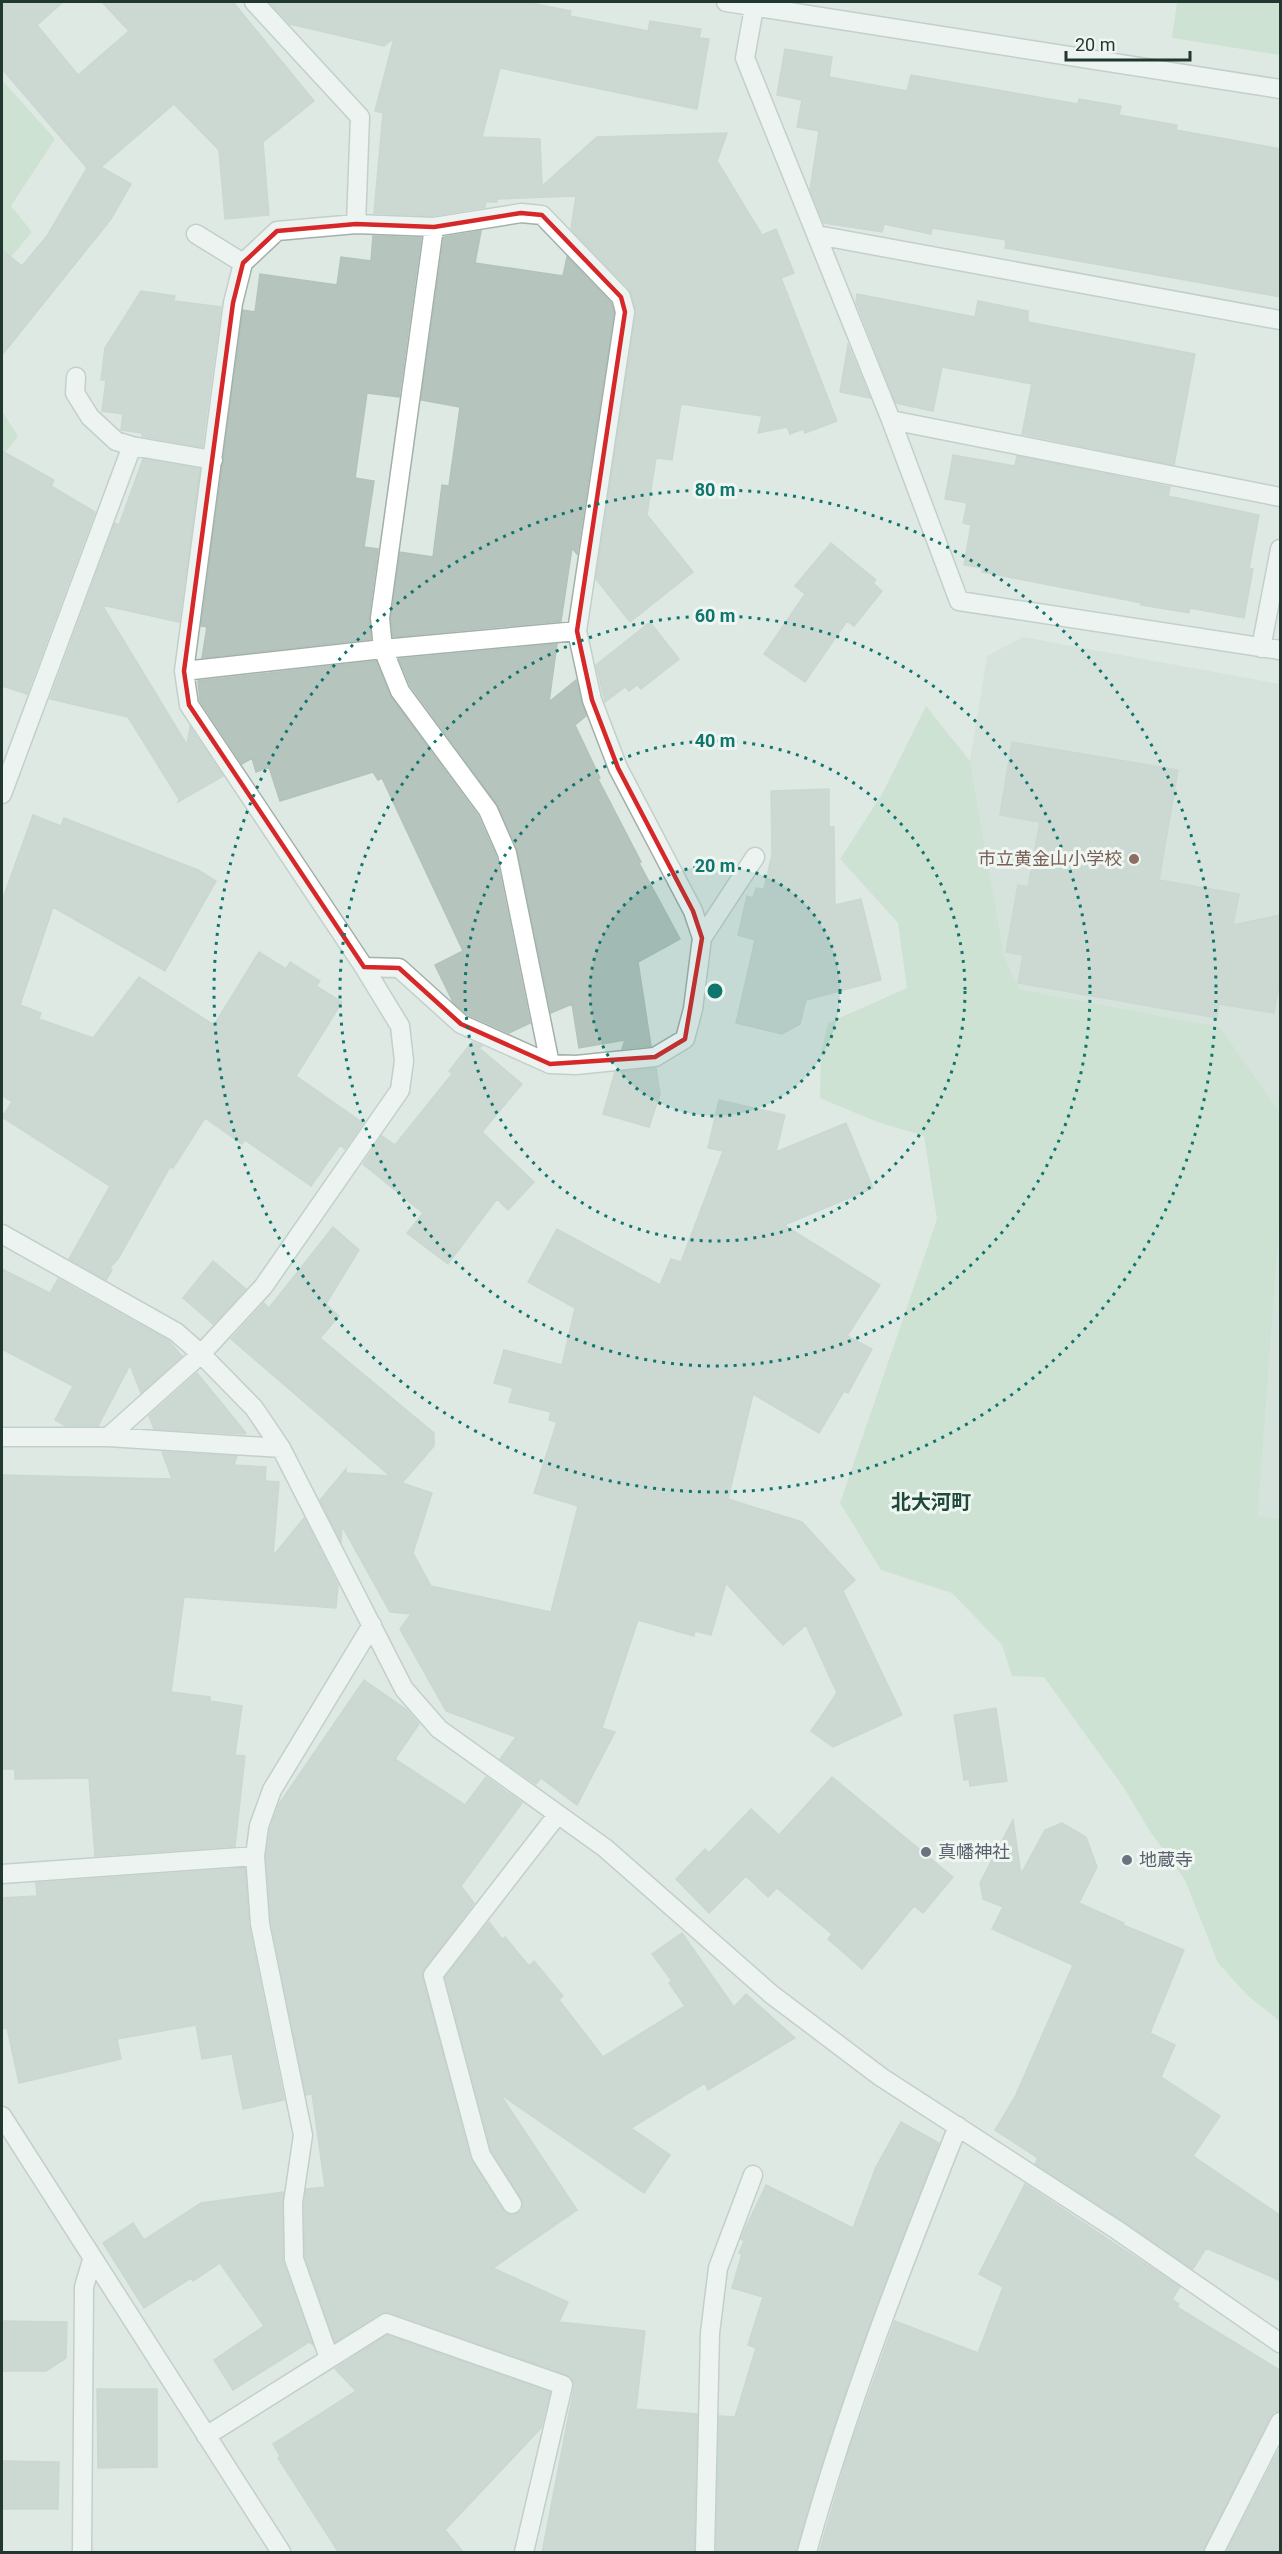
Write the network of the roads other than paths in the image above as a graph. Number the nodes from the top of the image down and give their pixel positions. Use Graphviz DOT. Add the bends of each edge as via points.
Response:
graph roads {
  1 [pos="254,2"];
  2 [pos="726,2"];
  3 [pos="754,4"];
  4 [pos="1281,89"];
  5 [pos="356,224"];
  6 [pos="434,227"];
  7 [pos="196,234"];
  8 [pos="817,236"];
  9 [pos="243,263"];
  10 [pos="1281,320"];
  11 [pos="76,377"];
  12 [pos="891,420"];
  13 [pos="132,446"];
  14 [pos="213,460"];
  15 [pos="1281,497"];
  16 [pos="1281,549"];
  17 [pos="577,631"];
  18 [pos="1261,648"];
  19 [pos="383,649"];
  20 [pos="1281,651"];
  21 [pos="184,671"];
  22 [pos="2,795"];
  23 [pos="755,856"];
  24 [pos="702,938"];
  25 [pos="364,967"];
  26 [pos="550,1064"];
  27 [pos="2,1234"];
  28 [pos="201,1354"];
  29 [pos="2,1437"];
  30 [pos="108,1437"];
  31 [pos="281,1448"];
  32 [pos="372,1625"];
  33 [pos="558,1814"];
  34 [pos="255,1856"];
  35 [pos="2,1874"];
  36 [pos="2,2116"];
  37 [pos="958,2126"];
  38 [pos="753,2175"];
  39 [pos="512,2204"];
  40 [pos="92,2260"];
  41 [pos="1281,2343"];
  42 [pos="329,2358"];
  43 [pos="1281,2422"];
  44 [pos="206,2436"];
  45 [pos="82,2553"];
  46 [pos="281,2553"];
  47 [pos="524,2553"];
  48 [pos="705,2553"];
  49 [pos="807,2553"];
  50 [pos="1214,2553"];
  1 -- 5 [label="street" via="360,117"];
  2 -- 3 [label="street"];
  3 -- 4 [label="street"];
  3 -- 8 [label="street" via="746,58"];
  5 -- 6 [label="street"];
  5 -- 9 [label="street" via="277,231"];
  6 -- 17 [label="street" via="521,213 542,215 621,297 625,312"];
  6 -- 19 [label="street" via="380,618"];
  7 -- 9 [label="street"];
  8 -- 10 [label="street"];
  8 -- 12 [label="street"];
  9 -- 14 [label="street" via="233,303"];
  11 -- 13 [label="street" via="75,393 90,417 116,441"];
  12 -- 15 [label="street"];
  12 -- 18 [label="street" via="959,602"];
  13 -- 14 [label="street"];
  13 -- 22 [label="street"];
  14 -- 21 [label="street"];
  16 -- 18 [label="street"];
  17 -- 19 [label="street"];
  17 -- 24 [label="street" via="592,700 618,768 693,911"];
  18 -- 20 [label="street"];
  19 -- 21 [label="street"];
  19 -- 26 [label="street" via="400,691 488,810 507,853"];
  21 -- 25 [label="street" via="189,705"];
  23 -- 24 [label="street"];
  24 -- 26 [label="street" via="685,1039 655,1056"];
  25 -- 26 [label="street" via="399,968 461,1023"];
  25 -- 28 [label="street" via="400,1026 404,1061 400,1090 264,1287"];
  27 -- 28 [label="street" via="176,1332"];
  28 -- 30 [label="street"];
  28 -- 31 [label="street" via="254,1408"];
  29 -- 30 [label="street"];
  30 -- 31 [label="street"];
  31 -- 32 [label="street"];
  32 -- 33 [label="street" via="404,1689 440,1729"];
  32 -- 34 [label="street" via="272,1790 259,1826"];
  33 -- 37 [label="street" via="605,1848 771,1994 881,2076"];
  33 -- 39 [label="street" via="434,1975 481,2155"];
  34 -- 35 [label="street"];
  34 -- 42 [label="street" via="260,1924 303,2135 293,2203 294,2259"];
  36 -- 40 [label="street"];
  37 -- 41 [label="street"];
  37 -- 49 [label="street" via="897,2277 827,2480"];
  38 -- 48 [label="street" via="718,2268 710,2333"];
  40 -- 44 [label="street"];
  40 -- 45 [label="street" via="84,2287"];
  42 -- 44 [label="street"];
  42 -- 47 [label="street" via="386,2323 563,2385"];
  43 -- 50 [label="street"];
  44 -- 46 [label="street"];
}
